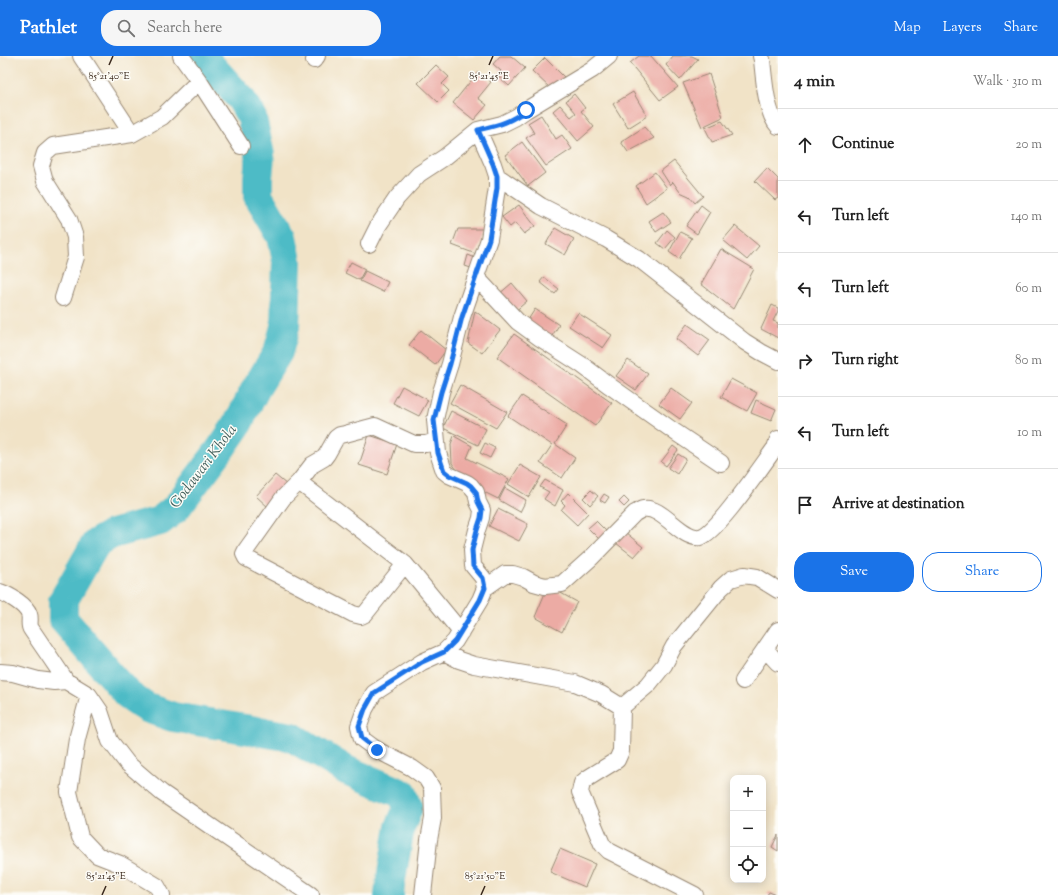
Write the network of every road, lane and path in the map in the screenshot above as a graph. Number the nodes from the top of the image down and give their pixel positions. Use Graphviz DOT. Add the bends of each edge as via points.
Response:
graph roads {
  1 [pos="81,56"];
  2 [pos="181,56"];
  3 [pos="609,56"];
  4 [pos="761,56"];
  5 [pos="199,81"];
  6 [pos="778,126"];
  7 [pos="478,130"];
  8 [pos="132,134"];
  9 [pos="241,146"];
  10 [pos="497,176"];
  11 [pos="369,244"];
  12 [pos="476,277"];
  13 [pos="63,298"];
  14 [pos="778,361"];
  15 [pos="778,439"];
  16 [pos="436,441"];
  17 [pos="721,463"];
  18 [pos="299,482"];
  19 [pos="405,564"];
  20 [pos="485,588"];
  21 [pos="778,590"];
  22 [pos="0,592"];
  23 [pos="778,630"];
  24 [pos="461,632"];
  25 [pos="765,649"];
  26 [pos="444,652"];
  27 [pos="778,663"];
  28 [pos="0,672"];
  29 [pos="66,681"];
  30 [pos="744,681"];
  31 [pos="89,695"];
  32 [pos="622,707"];
  33 [pos="162,895"];
  34 [pos="311,895"];
  35 [pos="422,895"];
  36 [pos="695,895"];
  1 -- 8 [label="street"];
  2 -- 5 [label="street"];
  3 -- 7 [label="street" via="592,70 516,117 502,124"];
  4 -- 6 [label="street" via="769,106"];
  5 -- 8 [label="street" via="162,117"];
  5 -- 9 [label="street"];
  7 -- 10 [label="street"];
  7 -- 11 [label="street" via="444,158 419,174 397,198"];
  8 -- 13 [label="street" via="53,146 45,153 42,166 45,181 69,219 75,237 76,257"];
  10 -- 12 [label="street" via="489,239"];
  10 -- 14 [label="street" via="541,206 639,259 744,342"];
  12 -- 16 [label="street" via="462,317 434,420"];
  12 -- 17 [label="street" via="518,322 582,364"];
  15 -- 20 [label="street" via="775,448 734,504 710,531 700,537 691,536 658,512 643,509 635,513 562,584 545,586 523,577 506,574"];
  16 -- 18 [label="street" via="414,444 375,426 340,434 328,454 312,465"];
  16 -- 20 [label="street" via="444,471 471,486 476,492 482,510 472,558 473,566 483,578"];
  18 -- 19 [label="street"];
  18 -- 19 [label="street" via="283,498 246,550 246,558 361,616"];
  19 -- 24 [label="street"];
  20 -- 24 [label="street"];
  21 -- 32 [label="street" via="757,577 744,575 720,588 674,646 664,665 648,685"];
  22 -- 29 [label="street" via="23,606 29,614 30,627"];
  23 -- 25 [label="street"];
  24 -- 26 [label="street"];
  25 -- 27 [label="street"];
  25 -- 30 [label="street"];
  26 -- 32 [label="street" via="474,665 575,684 601,694"];
  26 -- 35 [label="street" via="422,662 374,693 359,726 362,738 377,750 426,778 432,788 433,818"];
  28 -- 29 [label="street" via="38,680"];
  29 -- 31 [label="street"];
  31 -- 33 [label="street" via="77,739 69,792 80,837 97,855 120,864 157,886"];
  31 -- 34 [label="street" via="100,711 110,741 127,763 162,793"];
  32 -- 36 [label="street" via="620,751 617,760 582,783 580,792 602,844 609,852"];
}
